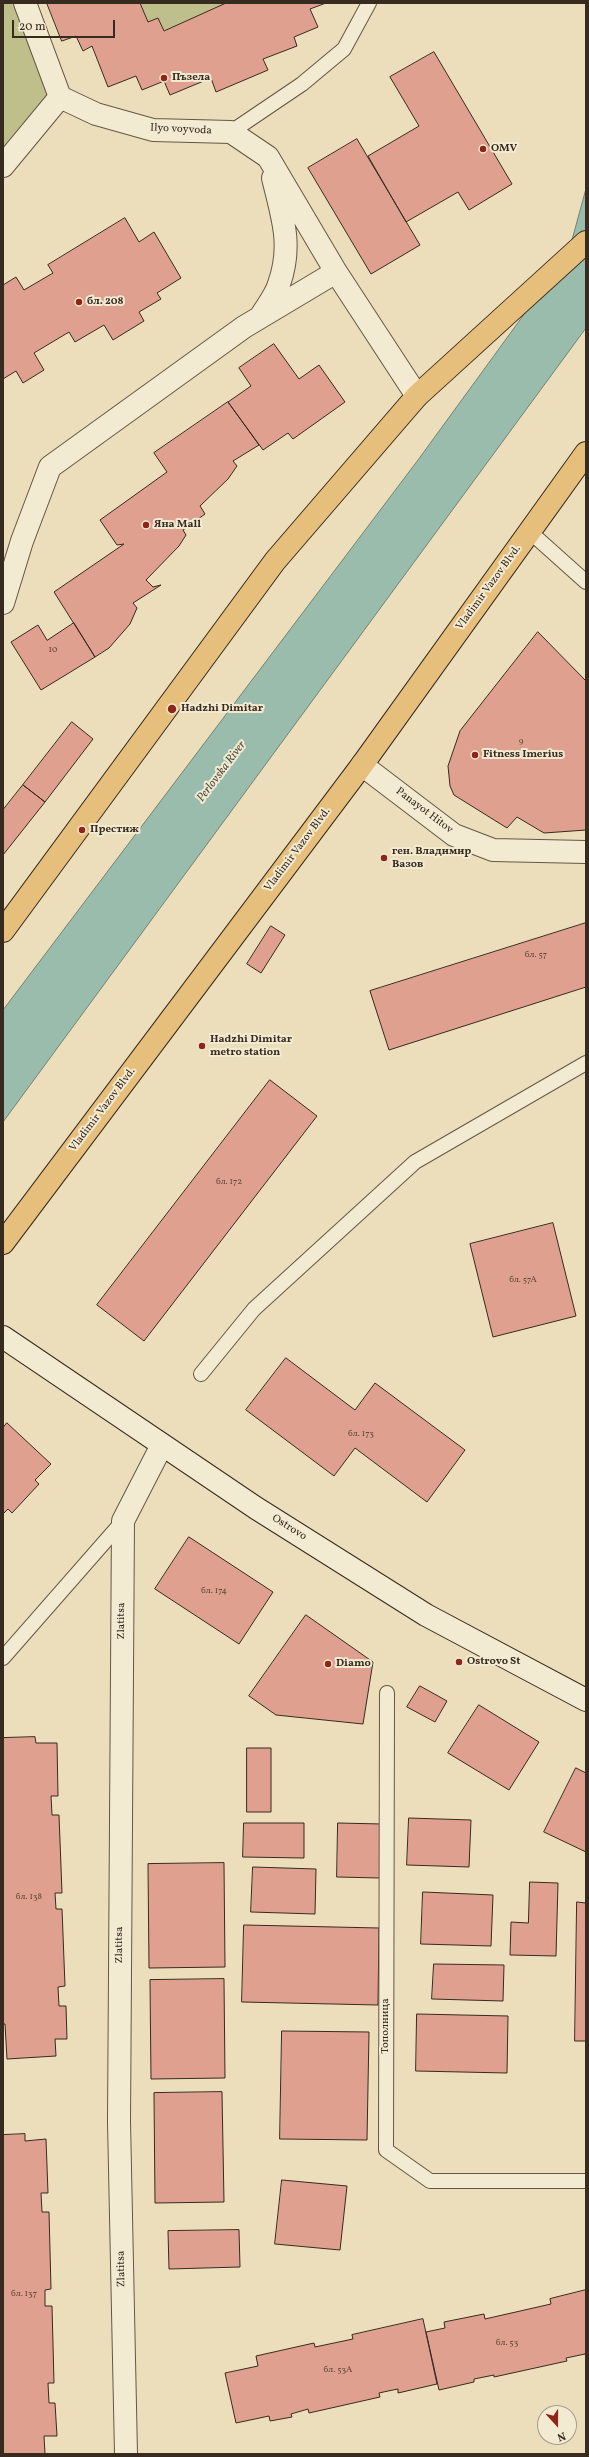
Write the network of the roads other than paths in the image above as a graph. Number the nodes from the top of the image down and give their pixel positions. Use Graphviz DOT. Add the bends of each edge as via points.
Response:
graph roads {
  1 [pos="25,3"];
  2 [pos="369,3"];
  3 [pos="60,97"];
  4 [pos="232,132"];
  5 [pos="268,157"];
  6 [pos="3,166"];
  7 [pos="586,242"];
  8 [pos="336,272"];
  9 [pos="260,318"];
  10 [pos="417,396"];
  11 [pos="585,457"];
  12 [pos="529,531"];
  13 [pos="586,582"];
  14 [pos="3,603"];
  15 [pos="362,765"];
  16 [pos="586,852"];
  17 [pos="3,931"];
  18 [pos="586,1063"];
  19 [pos="3,1243"];
  20 [pos="3,1337"];
  21 [pos="201,1374"];
  22 [pos="162,1445"];
  23 [pos="123,1521"];
  24 [pos="3,1658"];
  25 [pos="387,1693"];
  26 [pos="586,1700"];
  27 [pos="586,2181"];
  28 [pos="126,2454"];
  1 -- 3 [label="street"];
  2 -- 4 [label="lane" via="344,49 302,84"];
  3 -- 4 [label="street, Ilyo voyvoda" via="96,114 153,130"];
  3 -- 6 [label="street"];
  4 -- 5 [label="street"];
  5 -- 8 [label="street"];
  5 -- 9 [label="street" via="284,224 287,254 279,285"];
  7 -- 10 [label="main road"];
  8 -- 9 [label="street"];
  8 -- 10 [label="street"];
  9 -- 14 [label="street" via="50,467 22,541"];
  10 -- 17 [label="main road" via="275,561"];
  11 -- 12 [label="main road, Vladimir Vazov Blvd."];
  12 -- 13 [label="lane"];
  12 -- 15 [label="main road, Vladimir Vazov Blvd."];
  15 -- 16 [label="street, Panayot Hitov" via="454,835 493,850"];
  15 -- 19 [label="main road, Vladimir Vazov Blvd."];
  18 -- 21 [label="lane" via="415,1162 254,1309"];
  20 -- 22 [label="street, Ostrovo"];
  22 -- 23 [label="street, Zlatitsa"];
  22 -- 26 [label="street, Ostrovo" via="256,1508 426,1615"];
  23 -- 24 [label="lane"];
  23 -- 28 [label="street, Zlatitsa" via="119,2121"];
  25 -- 27 [label="lane, Тополница" via="386,2150 430,2181"];
}
